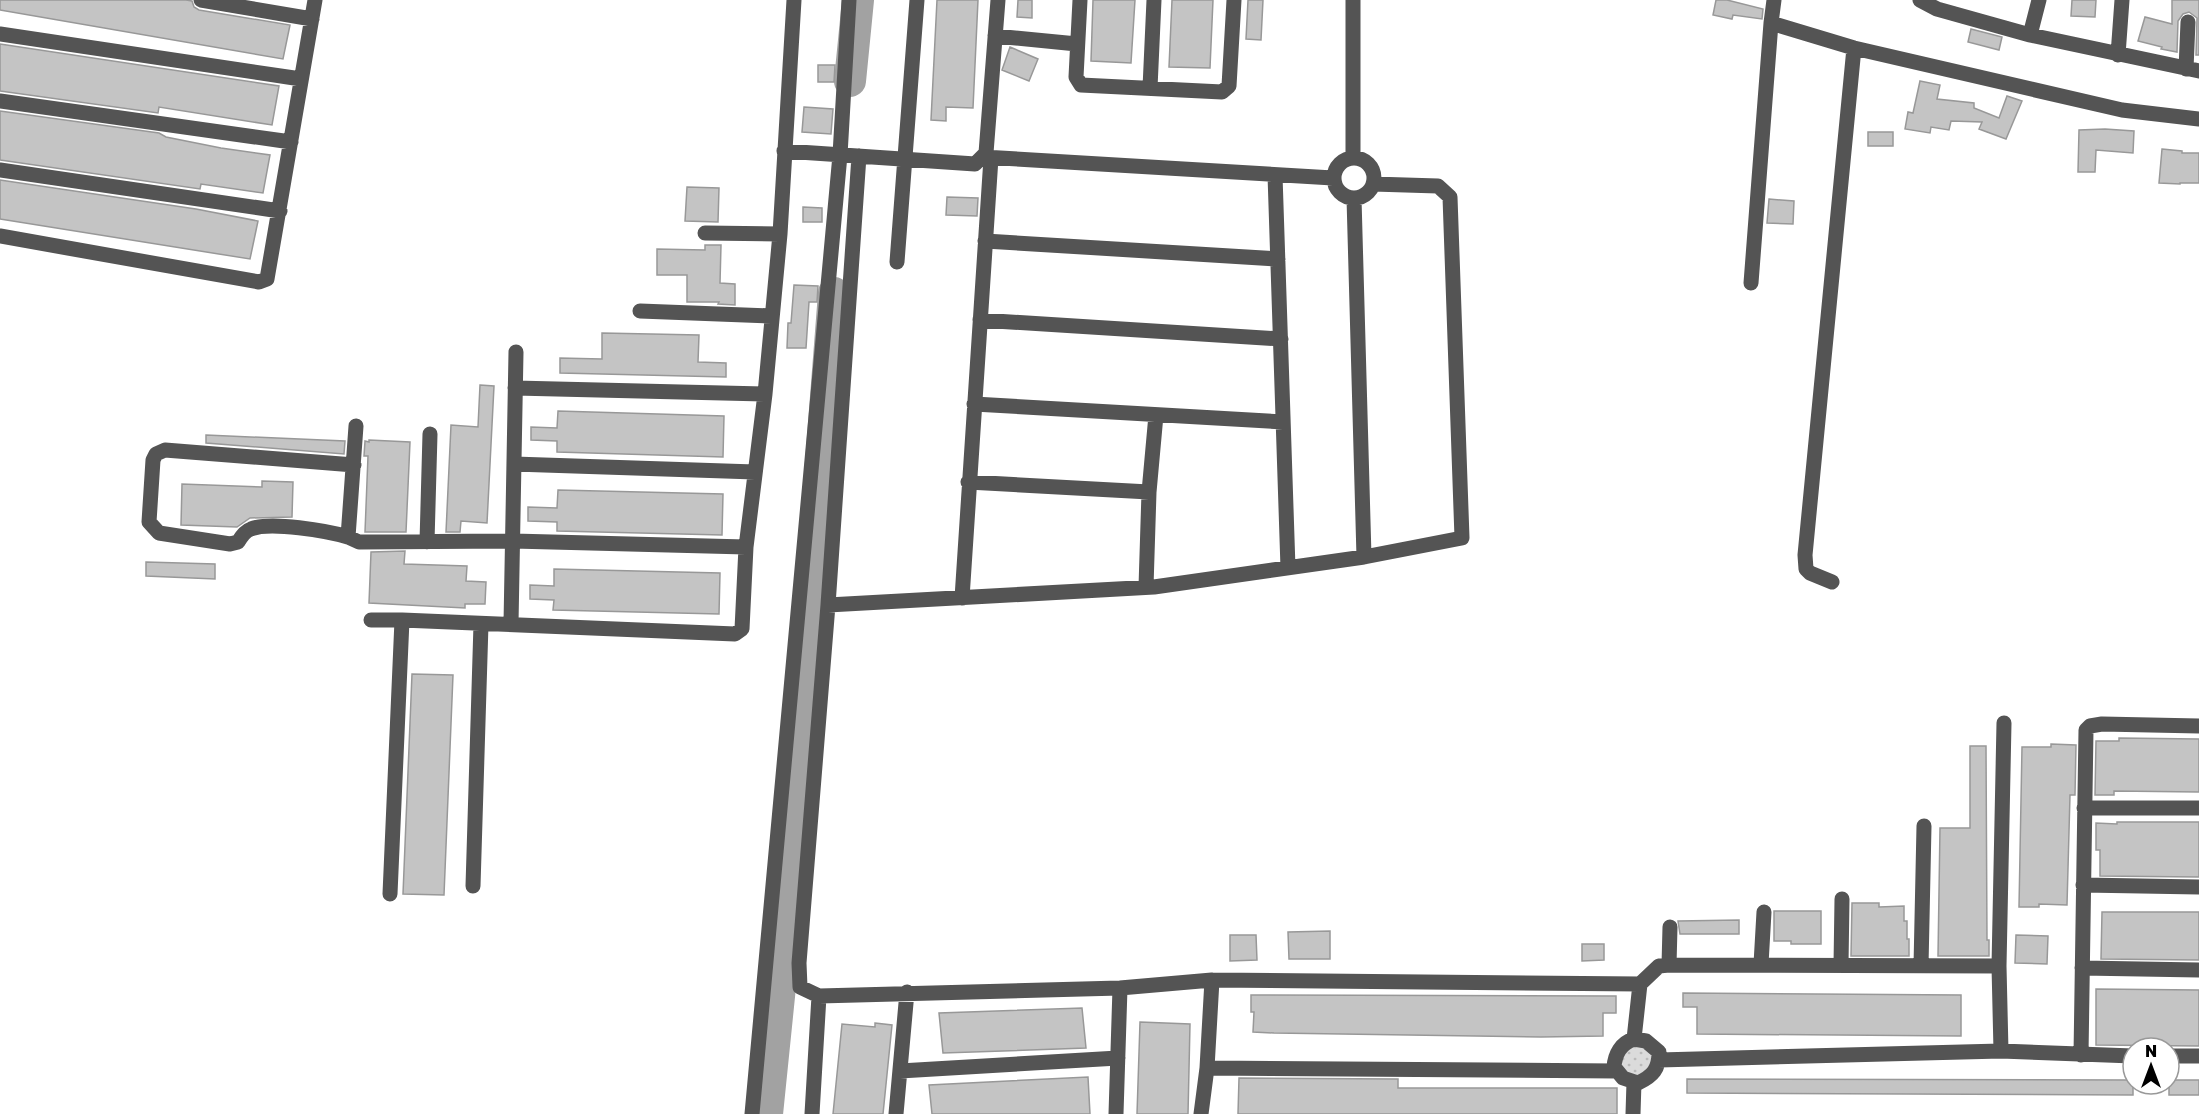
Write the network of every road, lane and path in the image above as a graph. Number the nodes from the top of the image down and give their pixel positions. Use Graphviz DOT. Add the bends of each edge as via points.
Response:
graph roads {
  1 [pos="201,0"];
  2 [pos="315,0"];
  3 [pos="794,0"];
  4 [pos="849,0"];
  5 [pos="917,0"];
  6 [pos="998,0"];
  7 [pos="1080,0"];
  8 [pos="1154,0"];
  9 [pos="1234,0"];
  10 [pos="1353,0"];
  11 [pos="1774,0"];
  12 [pos="1920,0"];
  13 [pos="2039,0"];
  14 [pos="2122,0"];
  15 [pos="312,19"];
  16 [pos="2188,22"];
  17 [pos="1770,23"];
  18 [pos="0,33"];
  19 [pos="2030,35"];
  20 [pos="995,36"];
  21 [pos="1077,44"];
  22 [pos="1854,48"];
  23 [pos="2118,55"];
  24 [pos="2193,70"];
  25 [pos="301,79"];
  26 [pos="1150,88"];
  27 [pos="0,101"];
  28 [pos="2199,119"];
  29 [pos="291,142"];
  30 [pos="784,151"];
  31 [pos="840,155"];
  32 [pos="859,156"];
  33 [pos="987,157"];
  34 [pos="1353,158"];
  35 [pos="905,159"];
  36 [pos="0,170"];
  37 [pos="1275,175"];
  38 [pos="1333,178"];
  39 [pos="1373,184"];
  40 [pos="1354,198"];
  41 [pos="280,211"];
  42 [pos="705,233"];
  43 [pos="780,234"];
  44 [pos="0,236"];
  45 [pos="985,240"];
  46 [pos="1278,259"];
  47 [pos="897,262"];
  48 [pos="1751,283"];
  49 [pos="640,311"];
  50 [pos="772,316"];
  51 [pos="980,320"];
  52 [pos="1281,339"];
  53 [pos="516,352"];
  54 [pos="515,388"];
  55 [pos="765,394"];
  56 [pos="974,405"];
  57 [pos="1156,415"];
  58 [pos="1283,422"];
  59 [pos="356,426"];
  60 [pos="430,434"];
  61 [pos="514,464"];
  62 [pos="354,465"];
  63 [pos="755,472"];
  64 [pos="968,482"];
  65 [pos="1149,492"];
  66 [pos="348,537"];
  67 [pos="513,541"];
  68 [pos="427,542"];
  69 [pos="746,547"];
  70 [pos="1364,557"];
  71 [pos="1288,568"];
  72 [pos="1832,582"];
  73 [pos="1146,587"];
  74 [pos="962,598"];
  75 [pos="828,605"];
  76 [pos="371,620"];
  77 [pos="402,620"];
  78 [pos="481,624"];
  79 [pos="511,624"];
  80 [pos="2004,723"];
  81 [pos="2199,726"];
  82 [pos="2084,808"];
  83 [pos="2199,808"];
  84 [pos="1924,826"];
  85 [pos="2083,885"];
  86 [pos="473,886"];
  87 [pos="2199,887"];
  88 [pos="390,894"];
  89 [pos="1842,899"];
  90 [pos="1764,912"];
  91 [pos="1670,927"];
  92 [pos="1761,964"];
  93 [pos="1669,965"];
  94 [pos="1841,965"];
  95 [pos="1921,966"];
  96 [pos="1999,966"];
  97 [pos="2082,968"];
  98 [pos="2199,970"];
  99 [pos="1212,980"];
  100 [pos="1640,984"];
  101 [pos="1120,987"];
  102 [pos="907,992"];
  103 [pos="819,996"];
  104 [pos="1635,1039"];
  105 [pos="2001,1052"];
  106 [pos="2081,1055"];
  107 [pos="2121,1056"];
  108 [pos="2181,1056"];
  109 [pos="2199,1056"];
  110 [pos="1118,1058"];
  111 [pos="1659,1060"];
  112 [pos="1207,1068"];
  113 [pos="900,1071"];
  114 [pos="1616,1071"];
  115 [pos="1634,1082"];
  116 [pos="752,1114"];
  117 [pos="812,1114"];
  118 [pos="896,1114"];
  119 [pos="1116,1114"];
  120 [pos="1201,1114"];
  121 [pos="1633,1114"];
  1 -- 15 [label="street"];
  2 -- 15 [label="street"];
  3 -- 30 [label="street"];
  4 -- 31 [label="street"];
  5 -- 35 [label="street"];
  6 -- 20 [label="street"];
  7 -- 21 [label="street"];
  8 -- 26 [label="street"];
  9 -- 26 [label="street" via="1227,89 1222,92"];
  10 -- 34 [label="street"];
  11 -- 17 [label="street"];
  12 -- 19 [label="street" via="1937,9"];
  13 -- 19 [label="street"];
  14 -- 23 [label="street"];
  15 -- 25 [label="street"];
  16 -- 24 [label="street"];
  17 -- 22 [label="street"];
  17 -- 48 [label="street"];
  18 -- 25 [label="street"];
  19 -- 23 [label="street"];
  20 -- 21 [label="street"];
  20 -- 33 [label="street"];
  21 -- 26 [label="street" via="1076,77 1080,85"];
  22 -- 28 [label="street" via="2122,110"];
  22 -- 72 [label="street" via="1805,555 1806,569"];
  23 -- 24 [label="street"];
  25 -- 29 [label="street"];
  27 -- 29 [label="street"];
  29 -- 41 [label="street"];
  30 -- 31 [label="street"];
  30 -- 43 [label="street"];
  31 -- 32 [label="street"];
  31 -- 116 [label="street"];
  32 -- 35 [label="street"];
  32 -- 75 [label="street"];
  33 -- 35 [label="street" via="975,164"];
  33 -- 37 [label="street"];
  33 -- 45 [label="street"];
  34 -- 38 [label="street" via="1337,166"];
  34 -- 39 [label="street" via="1370,166"];
  35 -- 47 [label="street"];
  36 -- 41 [label="street"];
  37 -- 38 [label="street"];
  37 -- 46 [label="street"];
  38 -- 40 [label="street" via="1337,190"];
  39 -- 40 [label="street" via="1366,194"];
  39 -- 70 [label="street" via="1438,186 1450,197 1462,538"];
  40 -- 70 [label="street"];
  41 -- 44 [label="street" via="270,273 259,282"];
  42 -- 43 [label="street"];
  43 -- 50 [label="street"];
  45 -- 46 [label="street"];
  45 -- 51 [label="street"];
  46 -- 52 [label="street"];
  49 -- 50 [label="street"];
  50 -- 55 [label="street"];
  51 -- 52 [label="street"];
  51 -- 56 [label="street"];
  52 -- 58 [label="street"];
  53 -- 54 [label="street"];
  54 -- 55 [label="street"];
  54 -- 61 [label="street"];
  55 -- 63 [label="street"];
  56 -- 57 [label="street"];
  56 -- 64 [label="street"];
  57 -- 58 [label="street"];
  57 -- 65 [label="street"];
  58 -- 71 [label="street"];
  59 -- 62 [label="street"];
  60 -- 68 [label="street"];
  61 -- 63 [label="street"];
  61 -- 67 [label="street"];
  62 -- 66 [label="street"];
  62 -- 66 [label="street" via="165,450 153,460 149,522 159,533 230,544 238,542 250,529 261,527 314,529"];
  63 -- 69 [label="street"];
  64 -- 65 [label="street"];
  64 -- 74 [label="street"];
  65 -- 73 [label="street"];
  66 -- 68 [label="street" via="359,542"];
  67 -- 68 [label="street"];
  67 -- 69 [label="street"];
  67 -- 79 [label="street"];
  69 -- 79 [label="street" via="744,622 742,630 735,634"];
  70 -- 71 [label="street"];
  71 -- 73 [label="street"];
  73 -- 74 [label="street"];
  74 -- 75 [label="street"];
  75 -- 103 [label="street" via="799,963 800,987"];
  76 -- 77 [label="street"];
  77 -- 78 [label="street"];
  77 -- 88 [label="street"];
  78 -- 79 [label="street"];
  78 -- 86 [label="street"];
  80 -- 96 [label="street"];
  81 -- 82 [label="street" via="2103,724 2088,728"];
  82 -- 83 [label="street"];
  82 -- 85 [label="street"];
  84 -- 95 [label="street"];
  85 -- 87 [label="street"];
  85 -- 97 [label="street"];
  89 -- 94 [label="street"];
  90 -- 92 [label="street"];
  91 -- 93 [label="street"];
  92 -- 93 [label="street"];
  92 -- 94 [label="street"];
  93 -- 100 [label="street" via="1659,966"];
  94 -- 95 [label="street"];
  95 -- 96 [label="street"];
  96 -- 105 [label="street"];
  97 -- 98 [label="street"];
  97 -- 106 [label="street"];
  99 -- 100 [label="street"];
  99 -- 101 [label="street"];
  99 -- 112 [label="street"];
  100 -- 104 [label="street"];
  101 -- 102 [label="street"];
  101 -- 110 [label="street"];
  102 -- 103 [label="street"];
  102 -- 113 [label="street"];
  103 -- 117 [label="street"];
  104 -- 111 [label="street" via="1654,1046"];
  104 -- 114 [label="street" via="1618,1052"];
  105 -- 106 [label="street"];
  105 -- 111 [label="street"];
  106 -- 107 [label="street"];
  108 -- 109 [label="street"];
  110 -- 113 [label="street"];
  110 -- 119 [label="street"];
  111 -- 115 [label="street" via="1652,1076"];
  112 -- 114 [label="street"];
  112 -- 120 [label="street"];
  113 -- 118 [label="street"];
  114 -- 115 [label="street"];
  115 -- 121 [label="street"];
}
